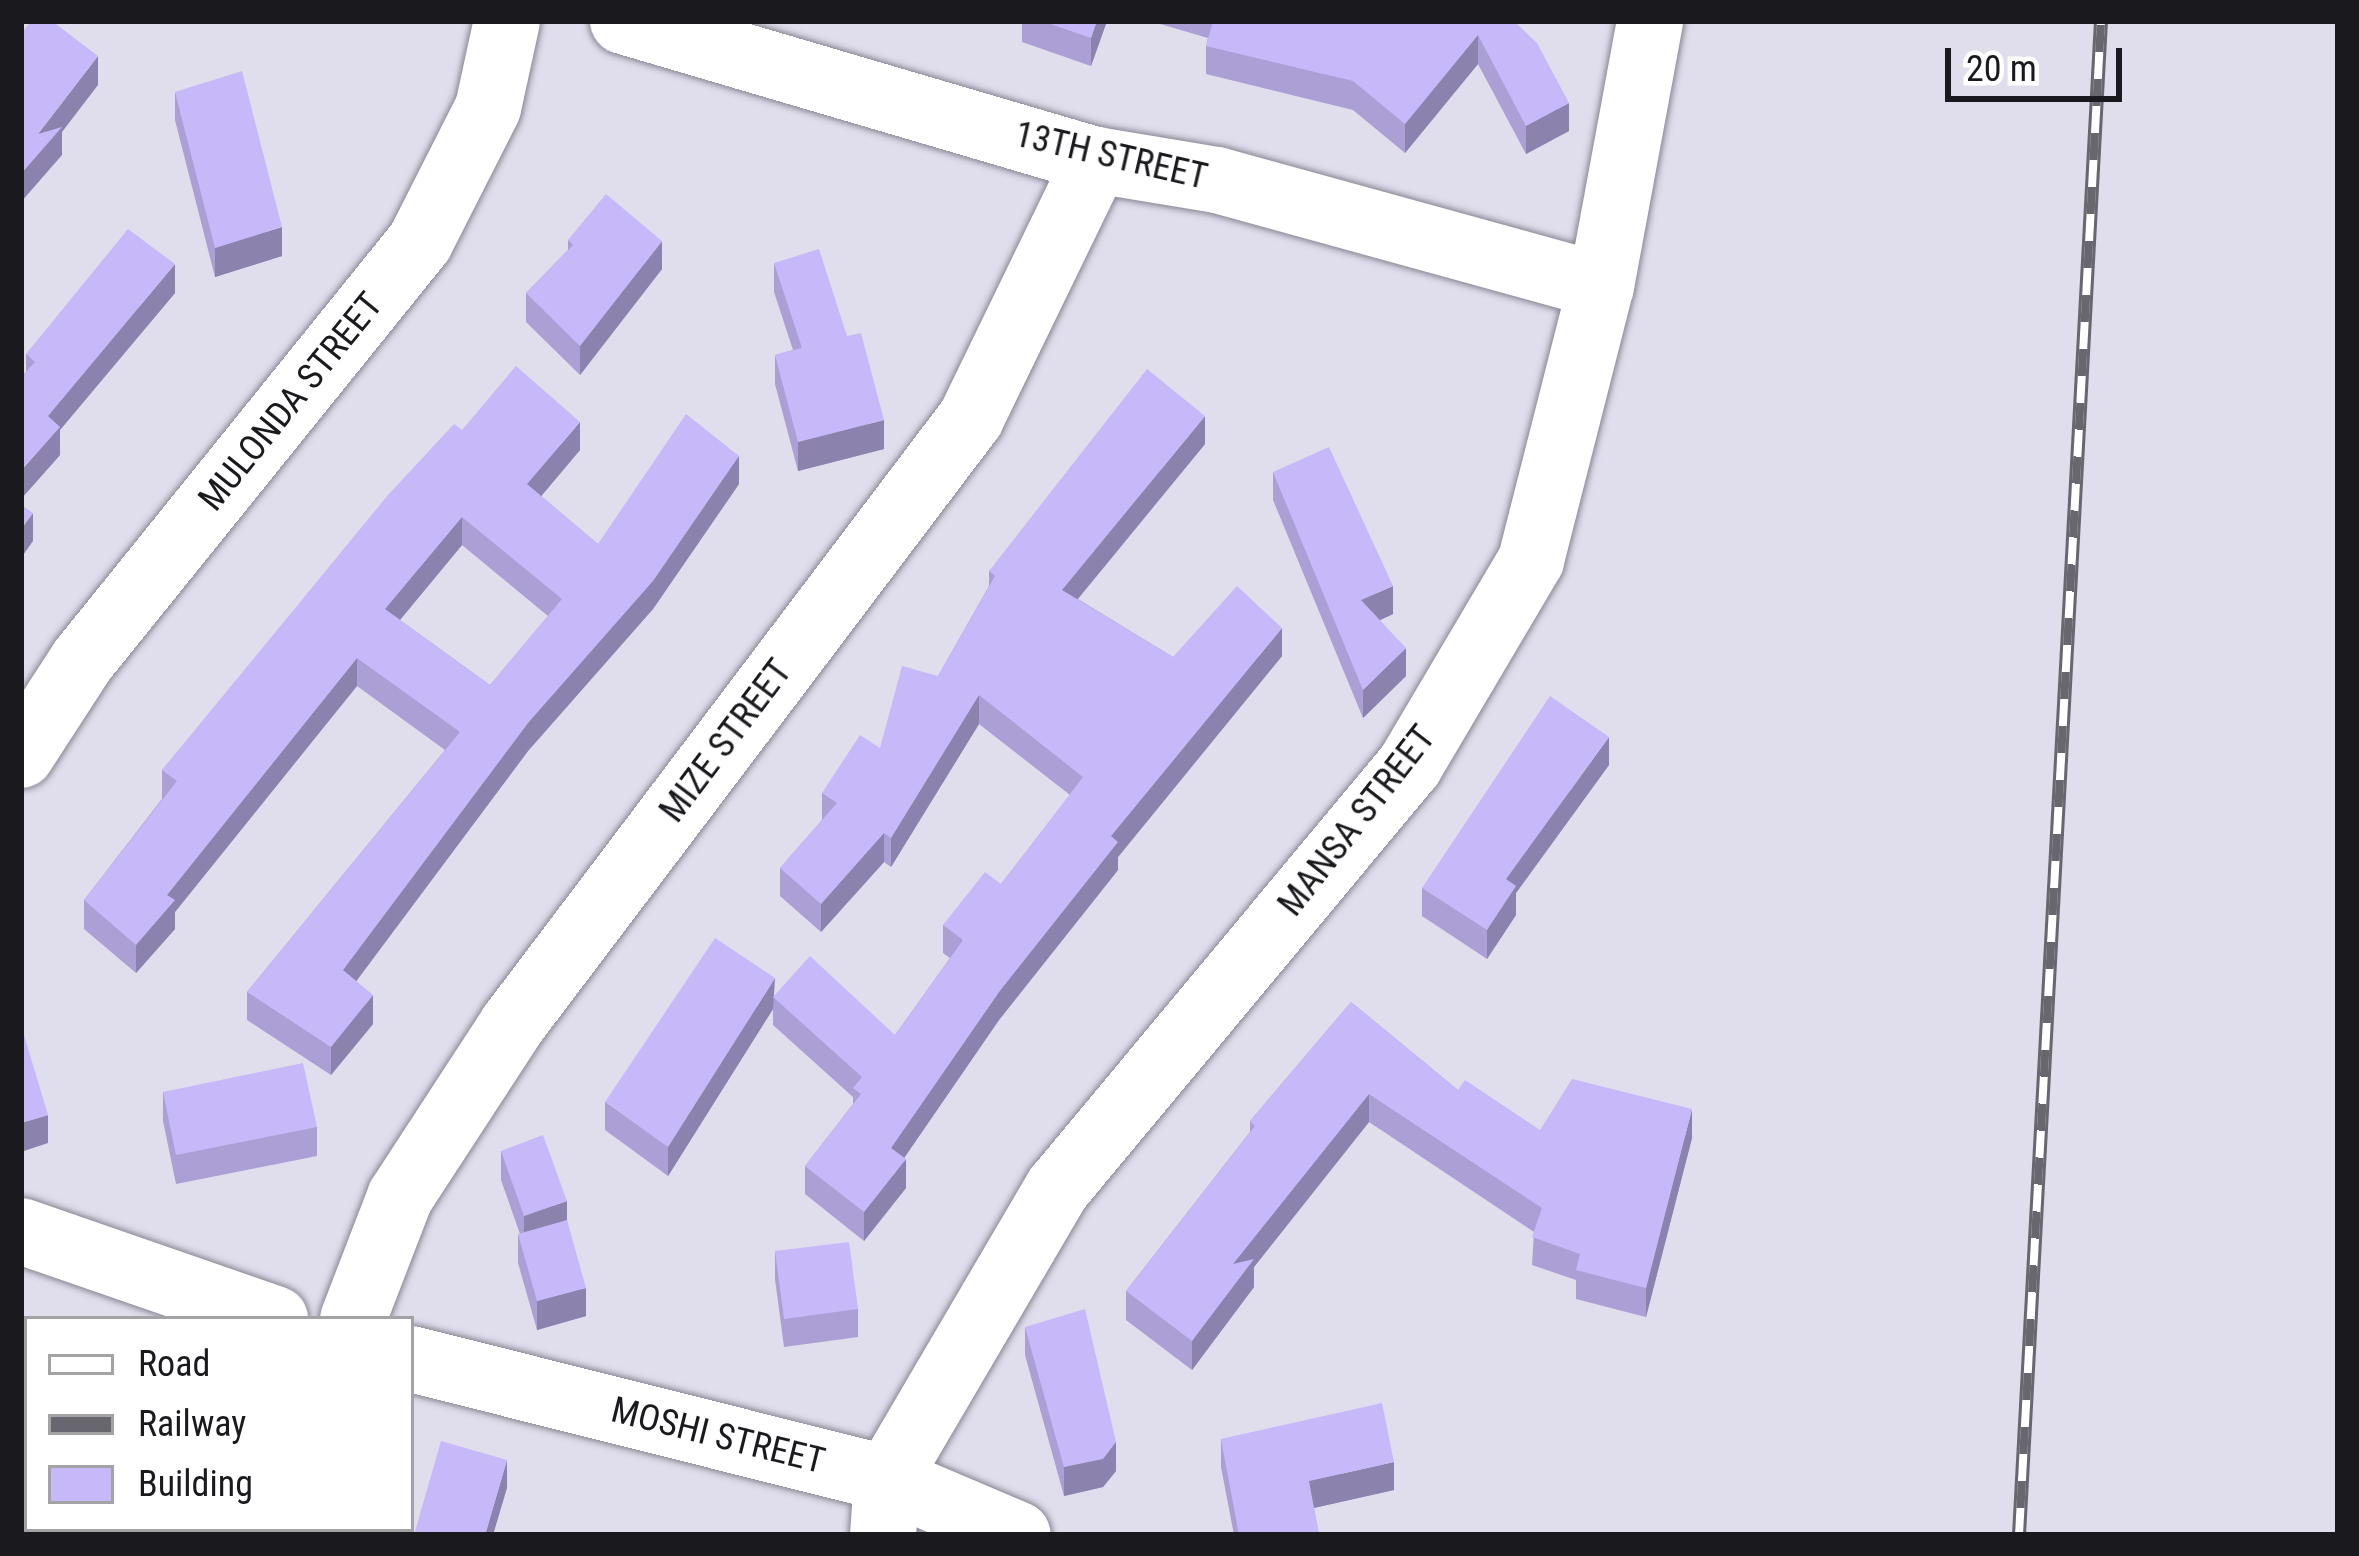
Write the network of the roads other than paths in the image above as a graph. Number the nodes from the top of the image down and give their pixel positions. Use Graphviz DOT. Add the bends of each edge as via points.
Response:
graph roads {
  1 [pos="506,21"];
  2 [pos="623,21"];
  3 [pos="1650,21"];
  4 [pos="1096,160"];
  5 [pos="1601,286"];
  6 [pos="21,755"];
  7 [pos="21,1231"];
  8 [pos="266,1316"];
  9 [pos="353,1316"];
  10 [pos="414,1360"];
  11 [pos="885,1507"];
  12 [pos="1018,1535"];
  1 -- 6 [label="street, MULONDA STREET" via="488,108 420,242 82,661"];
  2 -- 4 [label="street, 13TH STREET"];
  3 -- 5 [label="street, MANSA STREET"];
  4 -- 5 [label="street, 13TH STREET" via="1217,180"];
  4 -- 9 [label="street, MIZE STREET" via="971,418 512,1025 400,1197"];
  5 -- 11 [label="street, MANSA STREET" via="1532,560 1422,744 1058,1188"];
  7 -- 8 [label="street"];
  10 -- 11 [label="street, MOSHI STREET"];
  11 -- 12 [label="street, MOSHI STREET"];
}
